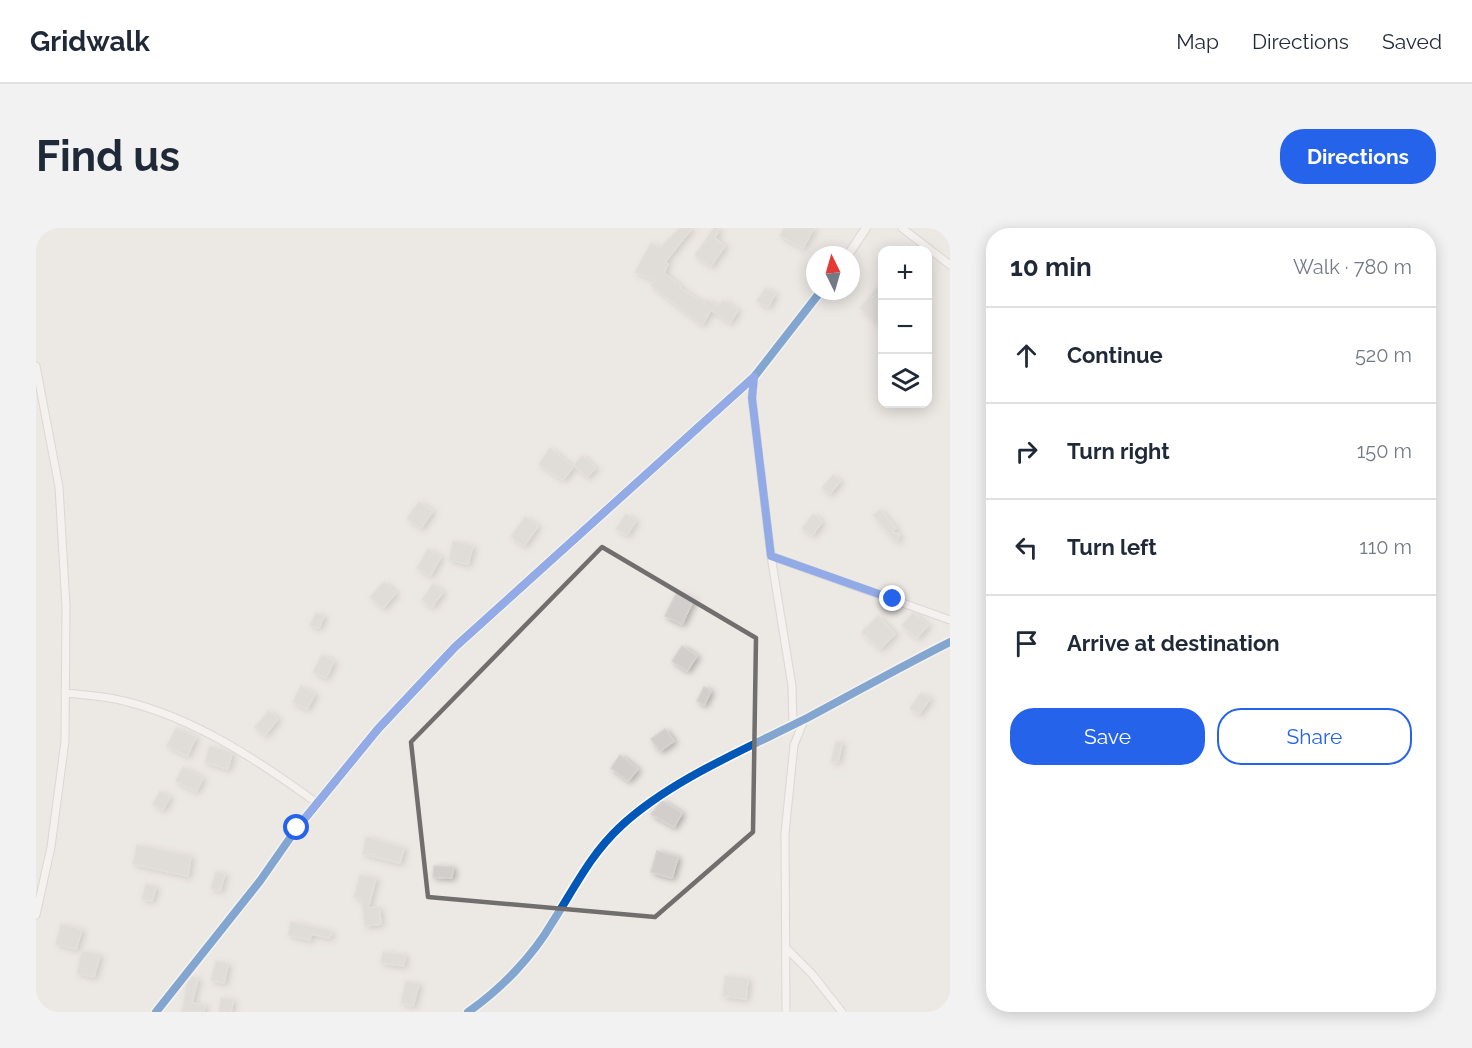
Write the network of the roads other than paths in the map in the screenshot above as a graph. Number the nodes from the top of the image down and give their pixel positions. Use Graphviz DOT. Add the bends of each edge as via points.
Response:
graph roads {
  1 [pos="866,228"];
  2 [pos="902,228"];
  3 [pos="854,246"];
  4 [pos="950,265"];
  5 [pos="814,300"];
  6 [pos="36,366"];
  7 [pos="754,377"];
  8 [pos="771,556"];
  9 [pos="950,620"];
  10 [pos="950,642"];
  11 [pos="65,693"];
  12 [pos="805,718"];
  13 [pos="793,723"];
  14 [pos="317,804"];
  15 [pos="36,915"];
  16 [pos="786,948"];
  17 [pos="156,1012"];
  18 [pos="468,1012"];
  19 [pos="786,1012"];
  20 [pos="842,1012"];
  1 -- 3 [label="street"];
  2 -- 4 [label="street"];
  5 -- 7 [label="street"];
  6 -- 11 [label="street" via="59,487 66,606"];
  7 -- 8 [label="street" via="752,398"];
  7 -- 14 [label="street" via="455,647 378,729"];
  8 -- 9 [label="street"];
  8 -- 13 [label="street" via="792,686"];
  10 -- 12 [label="street"];
  11 -- 14 [label="street" via="124,701 190,725 273,771"];
  11 -- 15 [label="street" via="65,741 51,847"];
  12 -- 13 [label="street"];
  12 -- 16 [label="street" via="794,745 785,833"];
  13 -- 18 [label="street" via="645,805 627,820 586,864 531,953 490,996"];
  14 -- 17 [label="street"];
  16 -- 19 [label="street"];
  16 -- 20 [label="street"];
}
